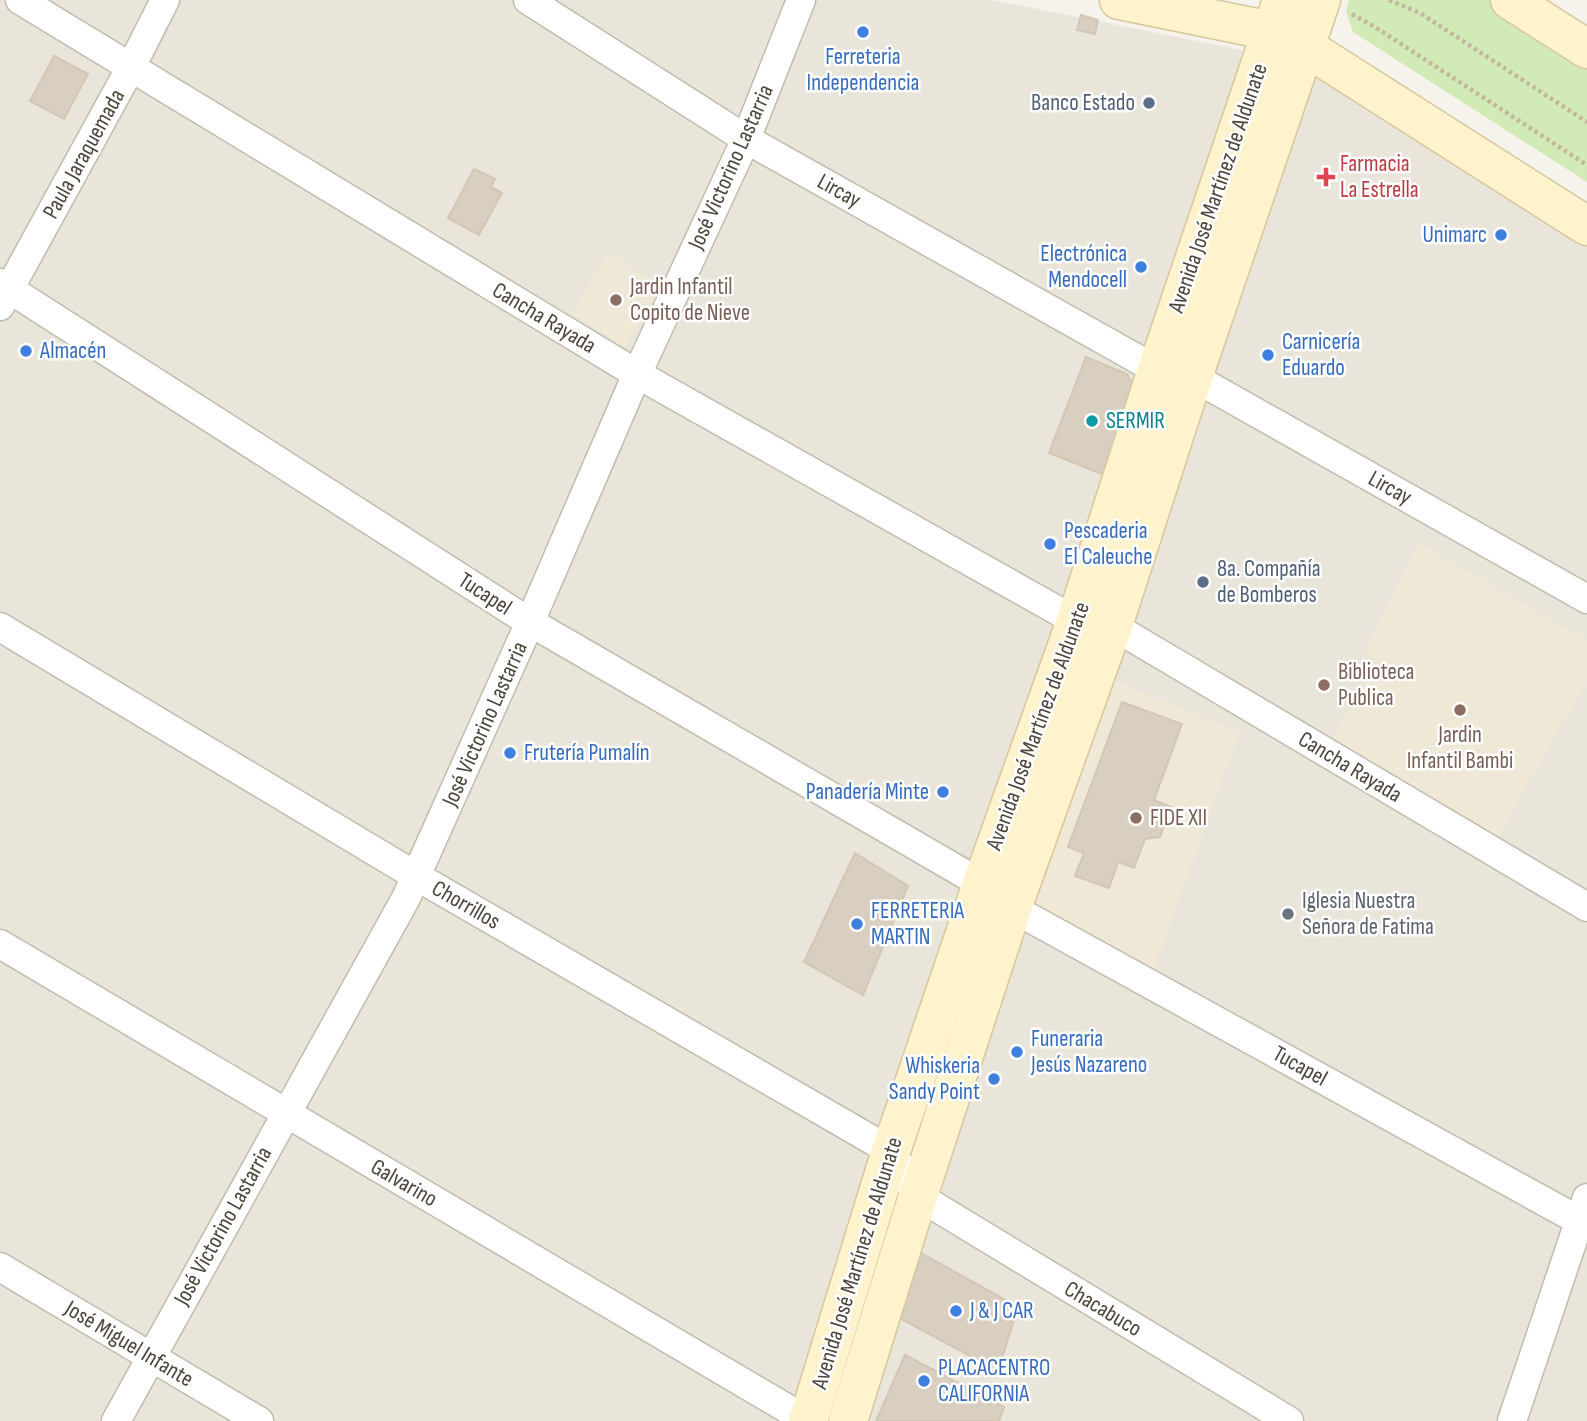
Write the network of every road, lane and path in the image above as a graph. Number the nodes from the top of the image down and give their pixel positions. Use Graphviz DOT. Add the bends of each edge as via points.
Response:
graph roads {
  1 [pos="20,0"];
  2 [pos="165,0"];
  3 [pos="527,0"];
  4 [pos="801,0"];
  5 [pos="1119,0"];
  6 [pos="1389,0"];
  7 [pos="1510,0"];
  8 [pos="1332,4"];
  9 [pos="1286,26"];
  10 [pos="1587,49"];
  11 [pos="131,67"];
  12 [pos="1587,122"];
  13 [pos="746,139"];
  14 [pos="1587,164"];
  15 [pos="1587,226"];
  16 [pos="3,293"];
  17 [pos="637,374"];
  18 [pos="1175,374"];
  19 [pos="1587,599"];
  20 [pos="530,622"];
  21 [pos="1095,623"];
  22 [pos="0,626"];
  23 [pos="416,876"];
  24 [pos="982,884"];
  25 [pos="1587,907"];
  26 [pos="1012,908"];
  27 [pos="0,944"];
  28 [pos="286,1114"];
  29 [pos="891,1152"];
  30 [pos="918,1196"];
  31 [pos="1584,1214"];
  32 [pos="0,1267"];
  33 [pos="150,1357"];
  34 [pos="116,1421"];
  35 [pos="259,1421"];
  36 [pos="808,1421"];
  37 [pos="848,1421"];
  38 [pos="1289,1421"];
  39 [pos="1513,1421"];
  1 -- 11 [label="street, Cancha Rayada"];
  2 -- 11 [label="street, Paula Jaraquemada"];
  3 -- 13 [label="street, Lircay"];
  4 -- 13 [label="street, José Victorino Lastarria"];
  5 -- 9 [label="main road"];
  6 -- 12 [label="path" via="1420,13"];
  7 -- 10 [label="main road"];
  8 -- 9 [label="main road, Avenida José Martínez de Aldunate"];
  8 -- 14 [label="path" via="1376,27"];
  9 -- 15 [label="main road"];
  9 -- 18 [label="main road, Avenida José Martínez de Aldunate"];
  11 -- 16 [label="street, Paula Jaraquemada"];
  11 -- 17 [label="street, Cancha Rayada"];
  13 -- 17 [label="street, José Victorino Lastarria"];
  13 -- 18 [label="street, Lircay"];
  16 -- 20 [label="street, Tucapel"];
  17 -- 20 [label="street, José Victorino Lastarria"];
  17 -- 21 [label="street, Cancha Rayada"];
  18 -- 19 [label="street, Lircay"];
  18 -- 21 [label="main road, Avenida José Martínez de Aldunate"];
  20 -- 23 [label="street, José Victorino Lastarria"];
  20 -- 24 [label="street, Tucapel"];
  21 -- 24 [label="main road, Avenida José Martínez de Aldunate"];
  21 -- 25 [label="street, Cancha Rayada"];
  21 -- 26 [label="main road, Avenida José Martínez de Aldunate"];
  22 -- 23 [label="street, Chorrillos"];
  23 -- 28 [label="street, José Victorino Lastarria"];
  23 -- 29 [label="street, Chorrillos"];
  24 -- 29 [label="main road, Avenida José Martínez de Aldunate"];
  26 -- 30 [label="main road, Avenida José Martínez de Aldunate"];
  26 -- 31 [label="street, Tucapel"];
  27 -- 28 [label="street, Galvarino"];
  28 -- 33 [label="street, José Victorino Lastarria"];
  28 -- 36 [label="street, Galvarino"];
  29 -- 30 [label="street, Chorrillos"];
  29 -- 36 [label="main road, Avenida José Martínez de Aldunate"];
  30 -- 37 [label="main road, Avenida José Martínez de Aldunate"];
  30 -- 38 [label="street, Chacabuco"];
  31 -- 39 [label="street"];
  32 -- 33 [label="street, José Miguel Infante"];
  33 -- 34 [label="street, José Victorino Lastarria"];
  33 -- 35 [label="street, José Miguel Infante"];
}
